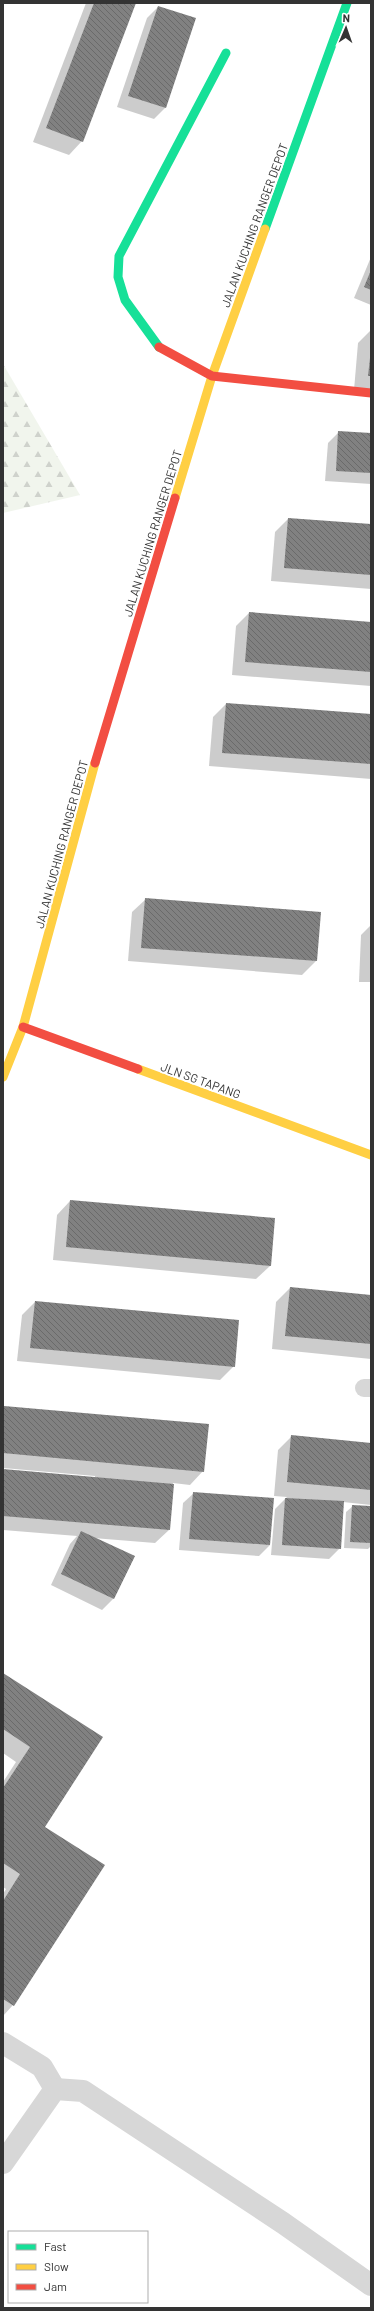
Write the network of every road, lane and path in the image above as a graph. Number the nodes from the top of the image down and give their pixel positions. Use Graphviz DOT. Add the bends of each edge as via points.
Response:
graph roads {
  1 [pos="347,3"];
  2 [pos="226,53"];
  3 [pos="212,376"];
  4 [pos="371,393"];
  5 [pos="23,1027"];
  6 [pos="3,1077"];
  7 [pos="371,1156"];
  8 [pos="3,2042"];
  9 [pos="55,2089"];
  10 [pos="3,2163"];
  11 [pos="371,2285"];
  1 -- 3 [label="street, JALAN KUCHING RANGER DEPOT"];
  2 -- 3 [label="street" via="119,256 118,278 124,300 157,346"];
  3 -- 4 [label="street"];
  3 -- 5 [label="street, JALAN KUCHING RANGER DEPOT" via="84,800"];
  5 -- 6 [label="street, JALAN KUCHING RANGER DEPOT"];
  5 -- 7 [label="street, JLN SG TAPANG"];
  8 -- 9 [label="street" via="42,2067"];
  9 -- 10 [label="street"];
  9 -- 11 [label="street" via="84,2091 112,2108"];
}
